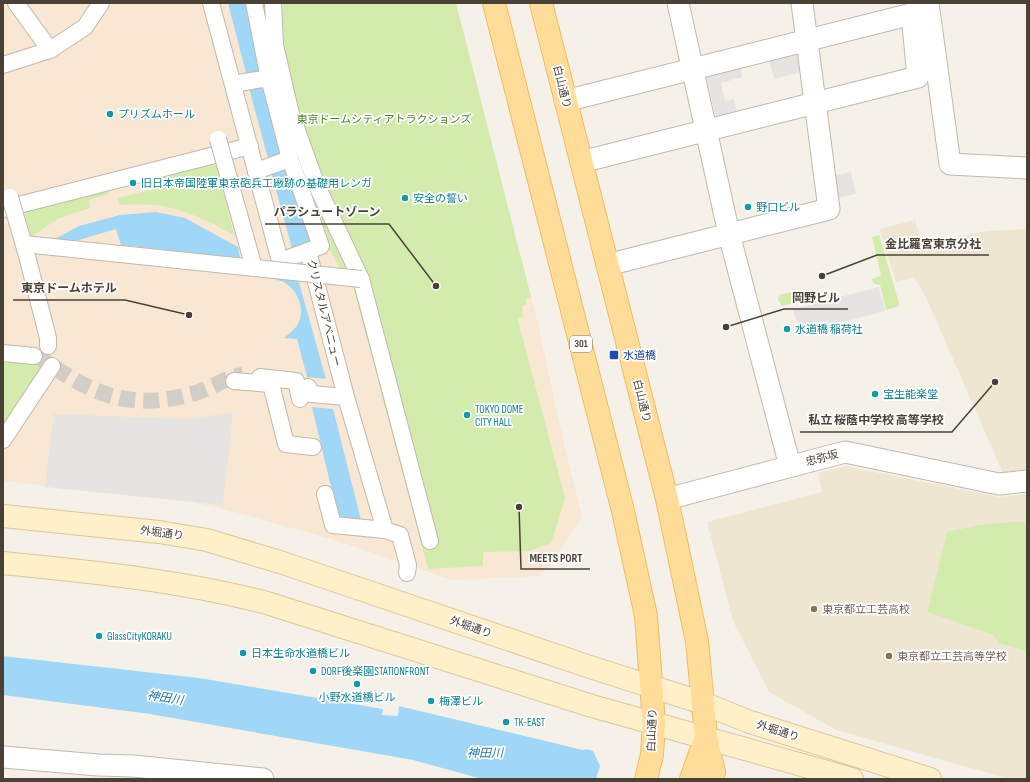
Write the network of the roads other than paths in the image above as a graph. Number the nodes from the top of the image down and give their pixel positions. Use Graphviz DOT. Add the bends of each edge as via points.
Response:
graph roads {
  1 [pos="16,3"];
  2 [pos="101,3"];
  3 [pos="212,3"];
  4 [pos="254,3"];
  5 [pos="273,3"];
  6 [pos="494,3"];
  7 [pos="541,3"];
  8 [pos="678,3"];
  9 [pos="802,3"];
  10 [pos="921,7"];
  11 [pos="806,40"];
  12 [pos="50,50"];
  13 [pos="3,65"];
  14 [pos="693,68"];
  15 [pos="269,78"];
  16 [pos="233,84"];
  17 [pos="565,101"];
  18 [pos="814,103"];
  19 [pos="706,130"];
  20 [pos="218,139"];
  21 [pos="250,146"];
  22 [pos="290,159"];
  23 [pos="581,162"];
  24 [pos="1027,168"];
  25 [pos="256,171"];
  26 [pos="7,203"];
  27 [pos="729,234"];
  28 [pos="25,248"];
  29 [pos="308,251"];
  30 [pos="607,265"];
  31 [pos="254,268"];
  32 [pos="361,279"];
  33 [pos="48,346"];
  34 [pos="3,354"];
  35 [pos="34,356"];
  36 [pos="52,366"];
  37 [pos="346,397"];
  38 [pos="3,440"];
  39 [pos="313,447"];
  40 [pos="790,466"];
  41 [pos="1027,481"];
  42 [pos="325,494"];
  43 [pos="667,498"];
  44 [pos="3,516"];
  45 [pos="385,530"];
  46 [pos="430,541"];
  47 [pos="3,562"];
  48 [pos="407,573"];
  49 [pos="653,688"];
  50 [pos="703,703"];
  51 [pos="654,724"];
  52 [pos="706,737"];
  53 [pos="3,757"];
  54 [pos="648,770"];
  55 [pos="702,778"];
  56 [pos="263,779"];
  57 [pos="852,779"];
  58 [pos="930,779"];
  1 -- 12 [label="street"];
  2 -- 12 [label="street" via="85,27"];
  3 -- 16 [label="street"];
  4 -- 15 [label="street, クリスタルアベニュー"];
  5 -- 32 [label="street" via="275,45 291,114 317,186"];
  6 -- 49 [label="main road, 白山通り / 301" via="622,511 646,616"];
  7 -- 17 [label="main road, 白山通り"];
  8 -- 14 [label="street"];
  9 -- 11 [label="street"];
  10 -- 11 [label="street"];
  10 -- 18 [label="street" via="918,77"];
  10 -- 24 [label="street" via="950,164"];
  11 -- 14 [label="street"];
  11 -- 18 [label="street"];
  12 -- 13 [label="street"];
  14 -- 17 [label="street"];
  14 -- 19 [label="street"];
  15 -- 16 [label="street"];
  15 -- 22 [label="street, クリスタルアベニュー"];
  16 -- 21 [label="street"];
  17 -- 23 [label="main road, 白山通り"];
  18 -- 19 [label="street"];
  18 -- 27 [label="street" via="829,209"];
  19 -- 23 [label="street"];
  19 -- 27 [label="street"];
  20 -- 31 [label="street, bridge"];
  21 -- 25 [label="street"];
  21 -- 26 [label="street"];
  22 -- 25 [label="street"];
  22 -- 29 [label="street, クリスタルアベニュー" via="321,246"];
  23 -- 30 [label="main road, 白山通り"];
  25 -- 29 [label="street" via="280,261"];
  26 -- 28 [label="street, bridge"];
  27 -- 30 [label="street"];
  27 -- 40 [label="street"];
  28 -- 31 [label="street, bridge"];
  28 -- 33 [label="street"];
  29 -- 37 [label="street, クリスタルアベニュー"];
  30 -- 43 [label="main road, 白山通り"];
  31 -- 32 [label="street, bridge"];
  32 -- 46 [label="street"];
  34 -- 35 [label="street"];
  36 -- 38 [label="street" via="5,441"];
  37 -- 39 [label="street" via="304,393 296,381 238,378 271,384 286,444"];
  37 -- 45 [label="street, クリスタルアベニュー"];
  40 -- 41 [label="street, 忠弥坂" via="845,452 999,484"];
  40 -- 43 [label="street, 忠弥坂"];
  42 -- 45 [label="street" via="333,524"];
  43 -- 50 [label="main road, 白山通り" via="697,641"];
  44 -- 49 [label="main road, 外堀通り" via="159,532 207,540 286,564"];
  45 -- 48 [label="street" via="400,535 408,565"];
  47 -- 51 [label="main road" via="138,577 222,591"];
  49 -- 50 [label="main road, 外堀通り"];
  49 -- 51 [label="main road, 白山通り / 301"];
  50 -- 52 [label="main road, 白山通り"];
  50 -- 58 [label="main road, 外堀通り" via="747,721"];
  51 -- 52 [label="main road"];
  51 -- 54 [label="main road, 白山通り / 301"];
  52 -- 55 [label="main road, 白山通り"];
  52 -- 57 [label="main road"];
  53 -- 56 [label="street"];
}
